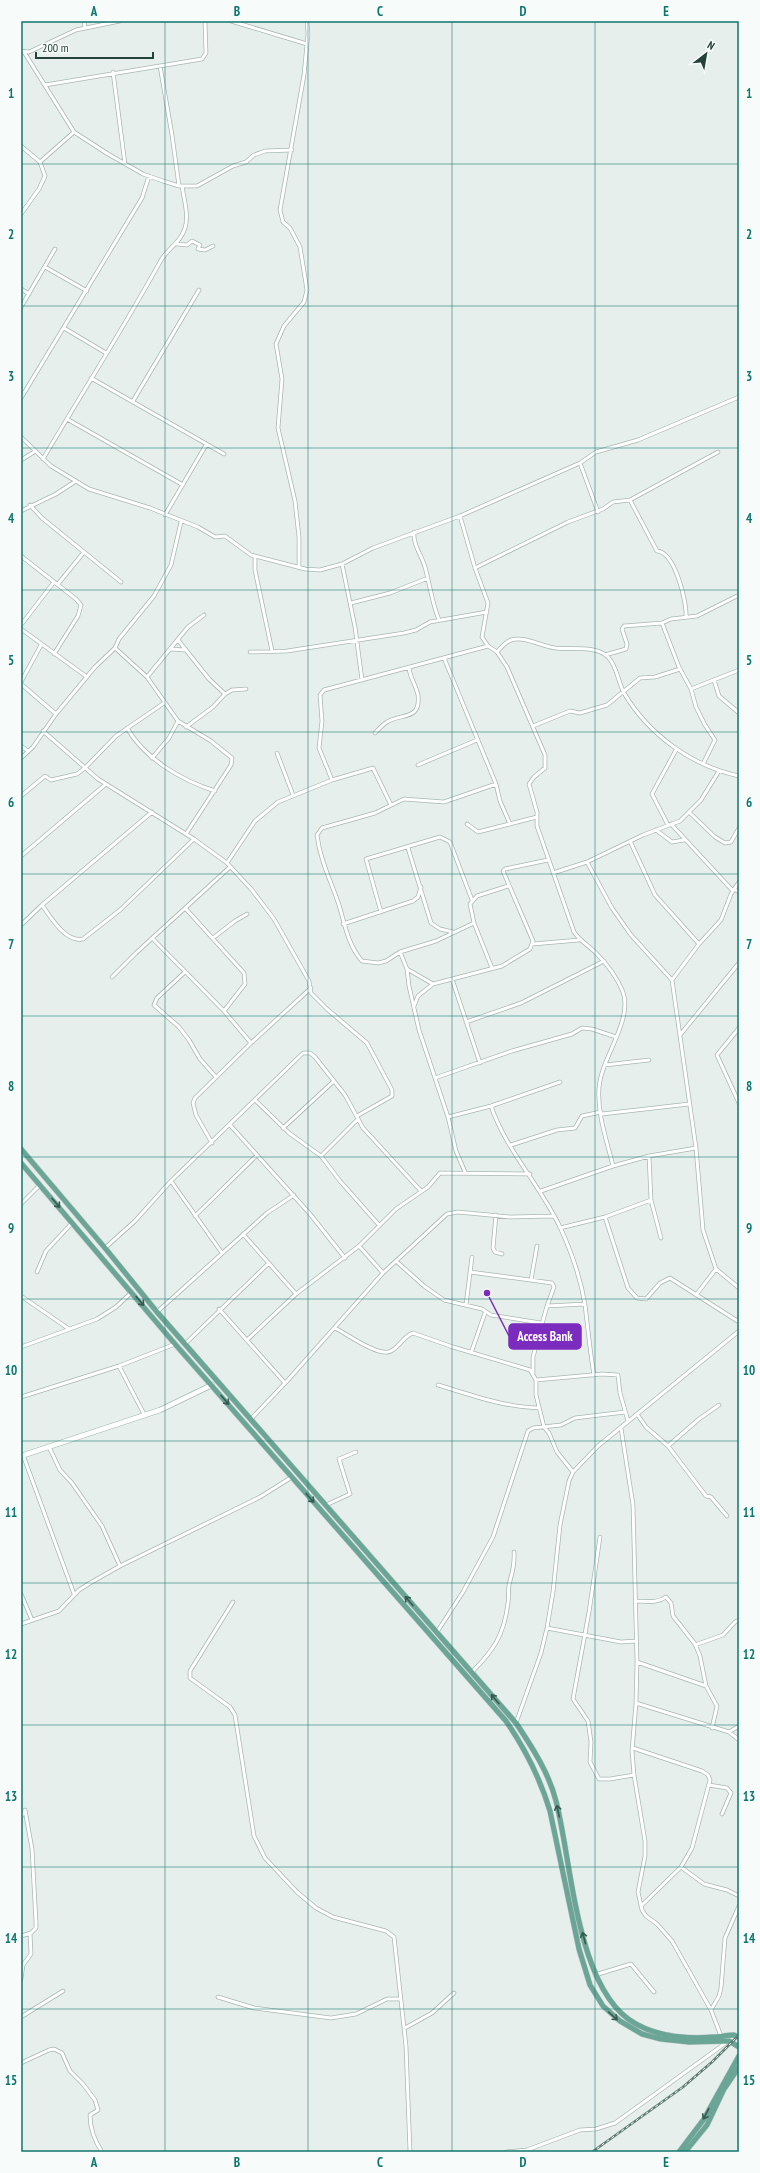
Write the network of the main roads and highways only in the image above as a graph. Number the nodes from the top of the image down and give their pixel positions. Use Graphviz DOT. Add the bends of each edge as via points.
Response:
graph roads {
  1 [pos="21,1149"];
  2 [pos="21,1163"];
  3 [pos="598,1982"];
  4 [pos="590,1985"];
  5 [pos="739,2037"];
  6 [pos="739,2047"];
  7 [pos="739,2056"];
  8 [pos="739,2067"];
  9 [pos="679,2152"];
  10 [pos="685,2152"];
  3 -- 1 [label="main road, one-way" via="581,1928 556,1800 536,1755 516,1723 157,1312"];
  2 -- 4 [label="main road, one-way" via="520,1740 538,1774 550,1811 579,1950"];
  3 -- 4 [label="main road"];
  3 -- 5 [label="main road" via="610,2002 637,2025 665,2035 690,2038 734,2035"];
  4 -- 6 [label="main road, one-way" via="611,2014 629,2028 642,2034 689,2042 729,2041"];
  7 -- 9 [label="main road, one-way" via="704,2119"];
  8 -- 10 [label="main road" via="724,2089 714,2115"];
}
